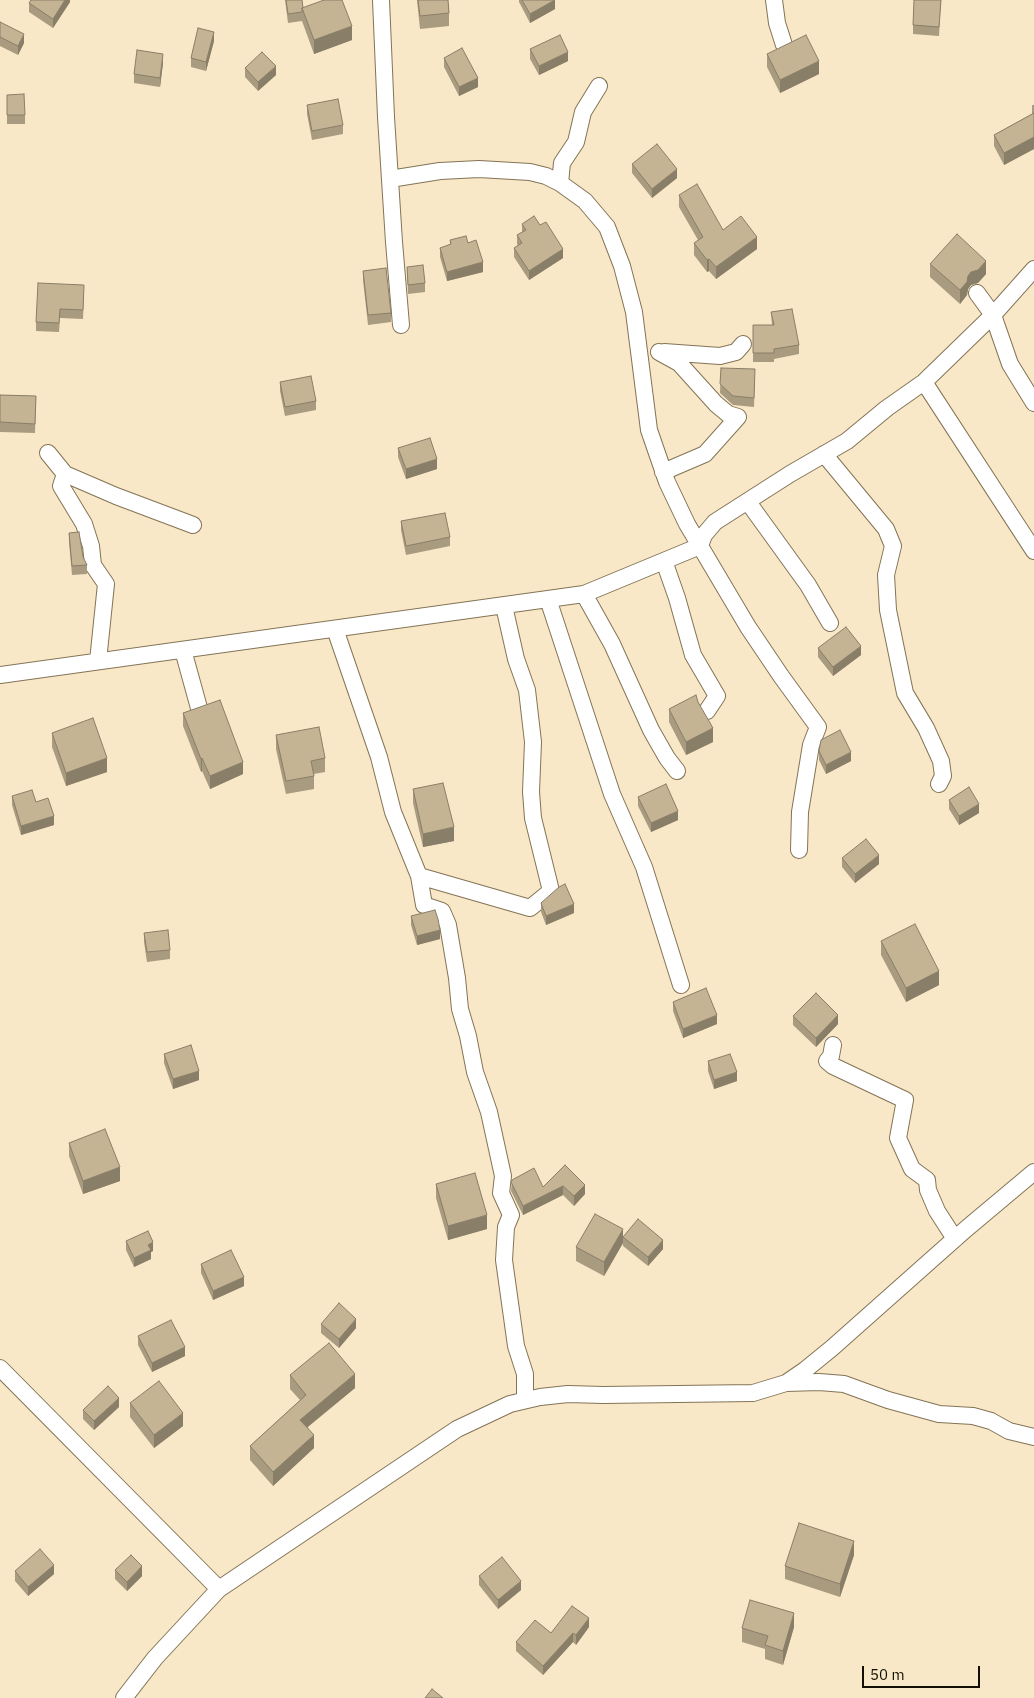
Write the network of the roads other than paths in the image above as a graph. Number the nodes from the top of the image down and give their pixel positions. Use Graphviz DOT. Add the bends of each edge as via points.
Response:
graph roads {
  1 [pos="381,0"];
  2 [pos="774,0"];
  3 [pos="784,45"];
  4 [pos="598,86"];
  5 [pos="390,179"];
  6 [pos="560,183"];
  7 [pos="1034,269"];
  8 [pos="977,293"];
  9 [pos="993,315"];
  10 [pos="401,324"];
  11 [pos="742,344"];
  12 [pos="660,352"];
  13 [pos="641,361"];
  14 [pos="924,382"];
  15 [pos="1034,403"];
  16 [pos="48,453"];
  17 [pos="824,454"];
  18 [pos="663,472"];
  19 [pos="65,474"];
  20 [pos="748,502"];
  21 [pos="193,525"];
  22 [pos="700,546"];
  23 [pos="1034,551"];
  24 [pos="664,561"];
  25 [pos="584,594"];
  26 [pos="548,599"];
  27 [pos="504,606"];
  28 [pos="830,623"];
  29 [pos="334,629"];
  30 [pos="183,650"];
  31 [pos="98,661"];
  32 [pos="0,675"];
  33 [pos="199,708"];
  34 [pos="706,711"];
  35 [pos="677,771"];
  36 [pos="939,784"];
  37 [pos="800,850"];
  38 [pos="419,876"];
  39 [pos="681,985"];
  40 [pos="833,1046"];
  41 [pos="1034,1172"];
  42 [pos="955,1239"];
  43 [pos="0,1368"];
  44 [pos="786,1382"];
  45 [pos="525,1400"];
  46 [pos="1034,1437"];
  47 [pos="219,1589"];
  48 [pos="124,1698"];
  1 -- 5 [label="street"];
  2 -- 3 [label="street"];
  4 -- 6 [label="street" via="583,112 576,142 562,163"];
  5 -- 6 [label="street" via="478,169 530,172"];
  5 -- 10 [label="street"];
  6 -- 13 [label="street" via="585,201 608,227 634,312"];
  7 -- 9 [label="street"];
  8 -- 9 [label="street"];
  9 -- 14 [label="street"];
  9 -- 15 [label="street" via="1010,364"];
  11 -- 12 [label="street" via="736,352 720,356"];
  12 -- 13 [label="street"];
  12 -- 18 [label="street" via="679,364 728,414 738,417 705,454"];
  13 -- 18 [label="street" via="649,430"];
  14 -- 17 [label="street" via="847,441"];
  14 -- 23 [label="street"];
  16 -- 19 [label="street"];
  17 -- 20 [label="street"];
  17 -- 36 [label="street" via="886,529 893,546 886,575 894,643 906,693 941,761 943,776"];
  18 -- 22 [label="street"];
  19 -- 21 [label="street"];
  19 -- 31 [label="street" via="61,486 84,524 93,565 106,584"];
  20 -- 22 [label="street" via="715,522"];
  20 -- 28 [label="street" via="780,544"];
  22 -- 24 [label="street"];
  22 -- 37 [label="street" via="748,626 818,727 811,745 800,812"];
  24 -- 25 [label="street"];
  24 -- 34 [label="street" via="694,654 717,696"];
  25 -- 26 [label="street"];
  25 -- 35 [label="street" via="612,644 651,730"];
  26 -- 27 [label="street"];
  26 -- 39 [label="street" via="612,794 644,867"];
  27 -- 29 [label="street"];
  27 -- 38 [label="street" via="526,690 533,742 533,818 552,891 530,908"];
  29 -- 30 [label="street"];
  29 -- 38 [label="street" via="379,757 393,812"];
  30 -- 31 [label="street"];
  30 -- 33 [label="street"];
  31 -- 32 [label="street"];
  38 -- 45 [label="street" via="424,905 442,911 448,925 460,1008 475,1072 489,1112 502,1176 501,1193 511,1215 506,1227 504,1260 516,1346 525,1374"];
  40 -- 42 [label="street" via="827,1061 905,1100 898,1138 912,1169 927,1180 937,1211"];
  41 -- 42 [label="street"];
  42 -- 44 [label="street" via="832,1348"];
  43 -- 47 [label="street"];
  44 -- 45 [label="street" via="754,1393 568,1394"];
  44 -- 46 [label="street" via="844,1384 939,1414 973,1416 991,1421 1009,1431"];
  45 -- 47 [label="street" via="457,1429"];
  47 -- 48 [label="street" via="155,1658"];
}
